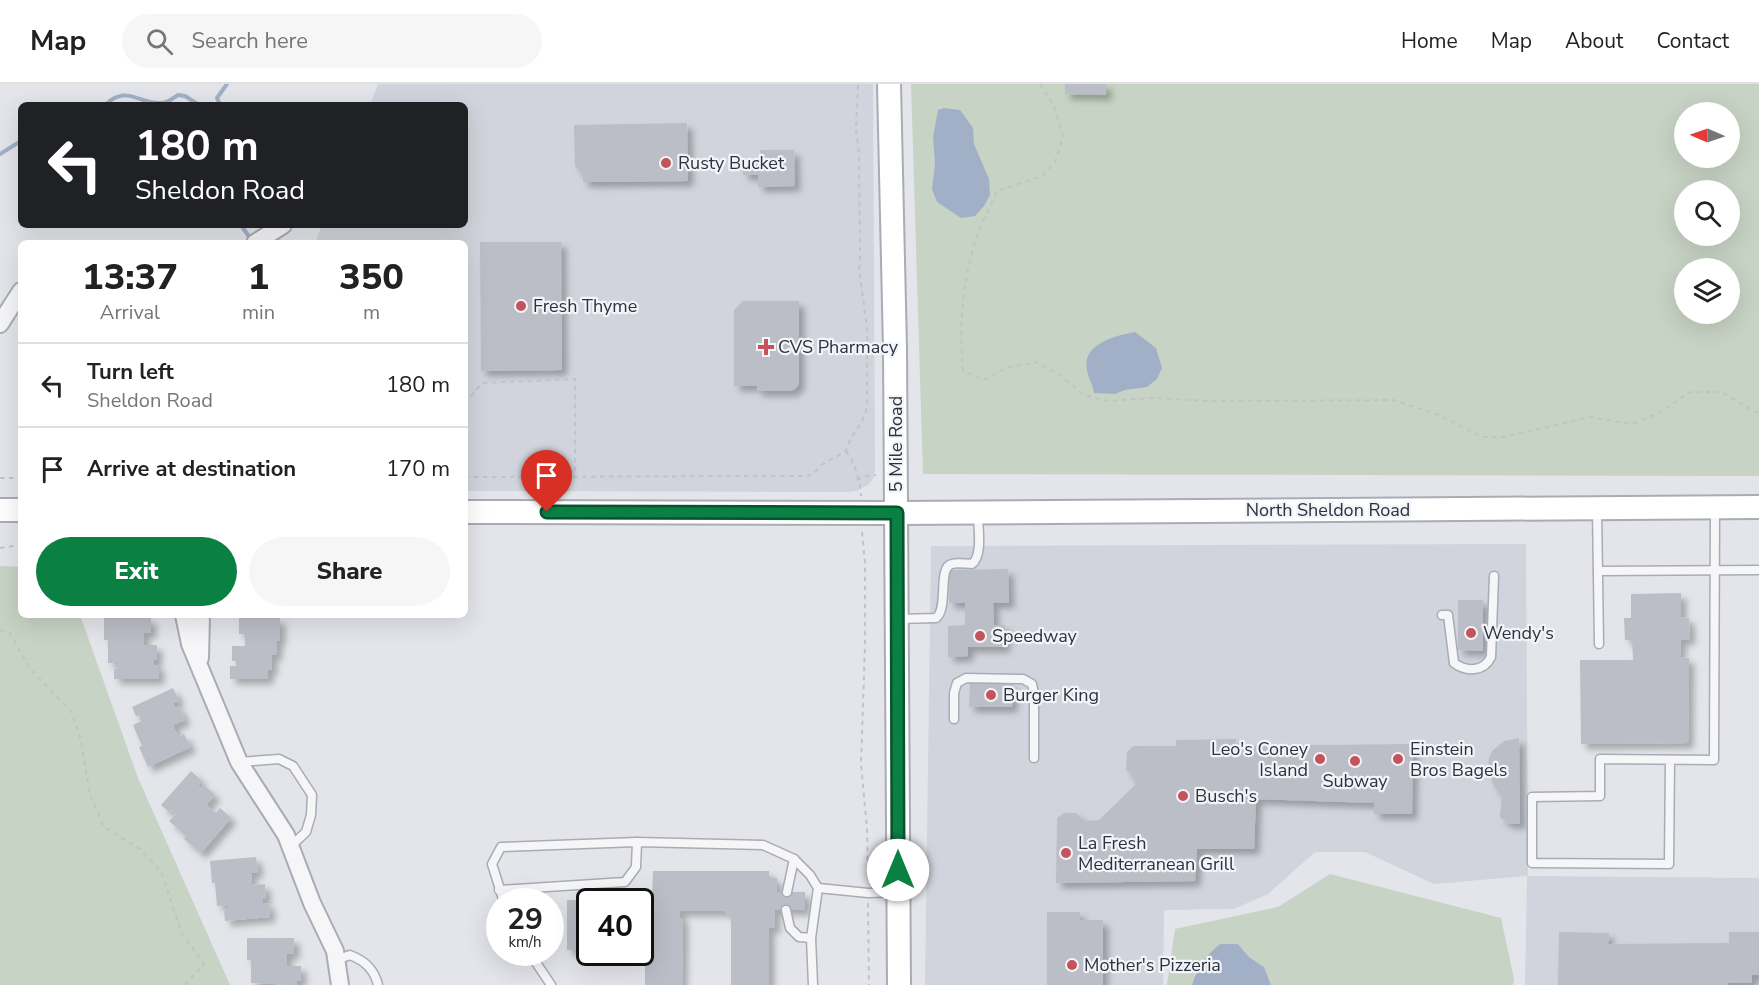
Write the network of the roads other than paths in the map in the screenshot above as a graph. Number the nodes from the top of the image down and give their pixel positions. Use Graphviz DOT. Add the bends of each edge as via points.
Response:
graph roads {
  1 [pos="889,84"];
  2 [pos="278,228"];
  3 [pos="260,240"];
  4 [pos="18,296"];
  5 [pos="0,324"];
  6 [pos="1759,507"];
  7 [pos="1597,508"];
  8 [pos="1715,508"];
  9 [pos="0,510"];
  10 [pos="18,510"];
  11 [pos="468,512"];
  12 [pos="978,512"];
  13 [pos="897,513"];
  14 [pos="1714,570"];
  15 [pos="1759,570"];
  16 [pos="1598,571"];
  17 [pos="1494,576"];
  18 [pos="1442,615"];
  19 [pos="185,618"];
  20 [pos="201,618"];
  21 [pos="898,619"];
  22 [pos="1599,644"];
  23 [pos="200,668"];
  24 [pos="954,719"];
  25 [pos="1034,758"];
  26 [pos="1670,760"];
  27 [pos="239,762"];
  28 [pos="637,842"];
  29 [pos="290,846"];
  30 [pos="794,859"];
  31 [pos="498,888"];
  32 [pos="530,888"];
  33 [pos="819,888"];
  34 [pos="787,892"];
  35 [pos="898,892"];
  36 [pos="786,910"];
  37 [pos="811,938"];
  38 [pos="336,960"];
  39 [pos="538,966"];
  40 [pos="340,985"];
  41 [pos="378,985"];
  42 [pos="551,985"];
  43 [pos="813,985"];
  44 [pos="898,985"];
  1 -- 13 [label="main road, 5 Mile Road"];
  2 -- 3 [label="street"];
  4 -- 5 [label="street"];
  6 -- 8 [label="main road, North Sheldon Road"];
  7 -- 8 [label="main road, North Sheldon Road"];
  7 -- 12 [label="main road, North Sheldon Road"];
  7 -- 16 [label="lane"];
  8 -- 14 [label="lane"];
  9 -- 10 [label="main road"];
  11 -- 13 [label="main road, North Sheldon Road"];
  12 -- 13 [label="main road, North Sheldon Road"];
  12 -- 21 [label="lane" via="976,560 972,564 947,566 940,615"];
  13 -- 21 [label="main road, 5 Mile Road"];
  14 -- 15 [label="lane"];
  14 -- 16 [label="lane"];
  14 -- 26 [label="lane" via="1713,760"];
  16 -- 22 [label="lane"];
  17 -- 18 [label="lane" via="1491,657 1487,664 1460,668 1454,663 1448,615"];
  19 -- 23 [label="street"];
  20 -- 23 [label="street"];
  21 -- 35 [label="main road, 5 Mile Road"];
  23 -- 27 [label="street"];
  24 -- 25 [label="lane" via="954,693 957,684 966,678 1023,679 1032,684 1034,693"];
  26 -- 26 [label="lane" via="1600,759 1600,796 1532,797 1532,863 1669,864"];
  27 -- 29 [label="street"];
  27 -- 29 [label="lane" via="279,759 293,766 312,795 306,832"];
  28 -- 30 [label="lane" via="763,845"];
  28 -- 31 [label="lane" via="501,847 492,864"];
  28 -- 32 [label="lane" via="636,867 625,882"];
  29 -- 38 [label="street"];
  30 -- 33 [label="lane"];
  30 -- 34 [label="lane"];
  33 -- 35 [label="lane"];
  33 -- 37 [label="lane"];
  35 -- 44 [label="main road, 5 Mile Road"];
  36 -- 37 [label="lane" via="790,928 799,938"];
  37 -- 43 [label="lane"];
  38 -- 40 [label="street"];
  38 -- 41 [label="lane" via="350,955 361,959 371,968"];
  39 -- 42 [label="lane"];
}
